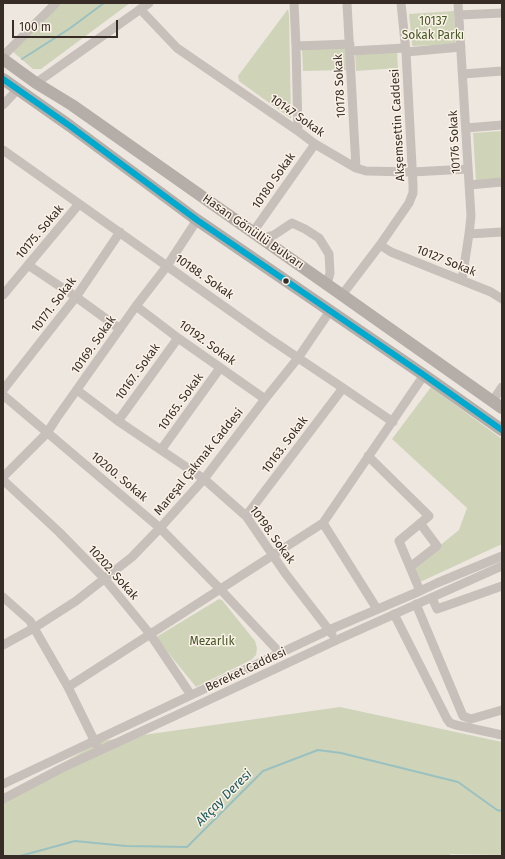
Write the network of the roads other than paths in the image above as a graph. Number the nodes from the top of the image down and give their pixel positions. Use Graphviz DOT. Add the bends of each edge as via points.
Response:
graph roads {
  1 [pos="56,3"];
  2 [pos="149,3"];
  3 [pos="294,3"];
  4 [pos="347,3"];
  5 [pos="401,3"];
  6 [pos="458,3"];
  7 [pos="140,9"];
  8 [pos="502,13"];
  9 [pos="459,15"];
  10 [pos="296,46"];
  11 [pos="461,47"];
  12 [pos="350,48"];
  13 [pos="405,50"];
  14 [pos="3,57"];
  15 [pos="502,71"];
  16 [pos="463,74"];
  17 [pos="3,79"];
  18 [pos="36,83"];
  19 [pos="18,89"];
  20 [pos="3,105"];
  21 [pos="502,125"];
  22 [pos="466,128"];
  23 [pos="298,131"];
  24 [pos="315,144"];
  25 [pos="3,150"];
  26 [pos="356,168"];
  27 [pos="468,169"];
  28 [pos="412,172"];
  29 [pos="502,182"];
  30 [pos="469,185"];
  31 [pos="79,204"];
  32 [pos="197,220"];
  33 [pos="120,232"];
  34 [pos="502,232"];
  35 [pos="470,234"];
  36 [pos="257,235"];
  37 [pos="380,246"];
  38 [pos="28,265"];
  39 [pos="167,266"];
  40 [pos="462,280"];
  41 [pos="327,284"];
  42 [pos="3,295"];
  43 [pos="342,295"];
  44 [pos="76,297"];
  45 [pos="502,299"];
  46 [pos="136,306"];
  47 [pos="330,311"];
  48 [pos="120,329"];
  49 [pos="178,338"];
  50 [pos="298,358"];
  51 [pos="220,368"];
  52 [pos="424,375"];
  53 [pos="502,387"];
  54 [pos="343,388"];
  55 [pos="3,390"];
  56 [pos="77,390"];
  57 [pos="3,395"];
  58 [pos="265,399"];
  59 [pos="497,405"];
  60 [pos="118,421"];
  61 [pos="393,422"];
  62 [pos="502,430"];
  63 [pos="47,433"];
  64 [pos="160,450"];
  65 [pos="368,456"];
  66 [pos="3,478"];
  67 [pos="204,479"];
  68 [pos="246,516"];
  69 [pos="323,523"];
  70 [pos="420,523"];
  71 [pos="160,528"];
  72 [pos="273,555"];
  73 [pos="502,556"];
  74 [pos="502,566"];
  75 [pos="410,567"];
  76 [pos="104,578"];
  77 [pos="502,586"];
  78 [pos="220,589"];
  79 [pos="420,591"];
  80 [pos="3,597"];
  81 [pos="432,598"];
  82 [pos="416,604"];
  83 [pos="377,609"];
  84 [pos="394,614"];
  85 [pos="34,628"];
  86 [pos="329,630"];
  87 [pos="150,634"];
  88 [pos="336,640"];
  89 [pos="3,645"];
  90 [pos="280,653"];
  91 [pos="68,687"];
  92 [pos="191,695"];
  93 [pos="502,710"];
  94 [pos="502,735"];
  95 [pos="94,741"];
  96 [pos="99,751"];
  97 [pos="3,784"];
  98 [pos="3,799"];
  1 -- 14 [label="street"];
  2 -- 7 [label="street"];
  3 -- 10 [label="street"];
  4 -- 12 [label="street, 10178 Sokak"];
  5 -- 13 [label="street, Akşemsettin Caddesi"];
  6 -- 9 [label="street, 10176 Sokak"];
  7 -- 18 [label="street"];
  7 -- 23 [label="street, 10147 Sokak" via="177,48"];
  8 -- 9 [label="street"];
  9 -- 11 [label="street, 10176 Sokak"];
  10 -- 12 [label="street"];
  10 -- 23 [label="street"];
  11 -- 13 [label="street"];
  11 -- 16 [label="street, 10176 Sokak"];
  12 -- 13 [label="street"];
  12 -- 26 [label="street, 10178 Sokak"];
  13 -- 28 [label="street, Akşemsettin Caddesi"];
  14 -- 18 [label="main road, Hasan Gönüllü Bulvarı"];
  15 -- 16 [label="street"];
  16 -- 22 [label="street, 10176 Sokak"];
  17 -- 19 [label="main road, Hasan Gönüllü Bulvarı"];
  18 -- 36 [label="main road, Hasan Gönüllü Bulvarı" via="72,105"];
  19 -- 20 [label="street"];
  19 -- 32 [label="main road, Hasan Gönüllü Bulvarı"];
  21 -- 22 [label="street"];
  22 -- 27 [label="street, 10176 Sokak"];
  23 -- 24 [label="street, 10147 Sokak"];
  24 -- 26 [label="street, 10147 Sokak"];
  24 -- 36 [label="street, 10180 Sokak"];
  25 -- 31 [label="street, 10188. Sokak"];
  26 -- 28 [label="street, 10147 Sokak" via="366,171"];
  27 -- 28 [label="street, 10147 Sokak"];
  27 -- 30 [label="street, 10176 Sokak"];
  28 -- 37 [label="street, Akşemsettin Caddesi" via="413,193 409,203"];
  29 -- 30 [label="street"];
  30 -- 35 [label="street, 10176 Sokak"];
  31 -- 33 [label="street, 10188. Sokak"];
  31 -- 38 [label="street, 10175. Sokak"];
  32 -- 39 [label="street, 10169. Sokak"];
  32 -- 47 [label="main road, Hasan Gönüllü Bulvarı"];
  33 -- 39 [label="street, 10188. Sokak"];
  33 -- 44 [label="street, 10171. Sokak"];
  34 -- 35 [label="street"];
  35 -- 40 [label="street, 10176 Sokak"];
  36 -- 41 [label="main road, Hasan Gönüllü Bulvarı"];
  36 -- 41 [label="street" via="274,235 292,223 319,238 329,254 330,273"];
  37 -- 40 [label="street, 10127 Sokak"];
  37 -- 43 [label="street, Akşemsettin Caddesi"];
  38 -- 42 [label="street, 10175. Sokak"];
  38 -- 44 [label="street"];
  39 -- 46 [label="street, 10169. Sokak"];
  39 -- 50 [label="street, 10188. Sokak"];
  40 -- 45 [label="street, 10127 Sokak"];
  41 -- 43 [label="main road, Hasan Gönüllü Bulvarı"];
  43 -- 59 [label="main road, Hasan Gönüllü Bulvarı"];
  44 -- 48 [label="street"];
  44 -- 55 [label="street, 10171. Sokak"];
  46 -- 48 [label="street, 10169. Sokak"];
  46 -- 49 [label="street, 10192. Sokak"];
  47 -- 50 [label="street, Mareşal Çakmak Caddesi"];
  47 -- 52 [label="main road, Hasan Gönüllü Bulvarı"];
  48 -- 56 [label="street, 10169. Sokak"];
  49 -- 51 [label="street, 10192. Sokak"];
  49 -- 60 [label="street, 10167. Sokak"];
  50 -- 54 [label="street, 10188. Sokak"];
  50 -- 58 [label="street, Mareşal Çakmak Caddesi"];
  51 -- 58 [label="street, 10192. Sokak"];
  51 -- 64 [label="street, 10165. Sokak"];
  52 -- 61 [label="street"];
  52 -- 62 [label="main road, Hasan Gönüllü Bulvarı"];
  53 -- 59 [label="street"];
  54 -- 61 [label="street, 10188. Sokak"];
  54 -- 68 [label="street, 10163. Sokak"];
  56 -- 60 [label="street, 10198. Sokak"];
  56 -- 63 [label="street, 10169. Sokak"];
  57 -- 63 [label="street, 10200. Sokak"];
  58 -- 67 [label="street, Mareşal Çakmak Caddesi"];
  60 -- 64 [label="street, 10198. Sokak"];
  61 -- 65 [label="street"];
  63 -- 66 [label="street, 10169. Sokak"];
  63 -- 71 [label="street, 10200. Sokak"];
  64 -- 67 [label="street, 10198. Sokak"];
  65 -- 69 [label="street"];
  65 -- 70 [label="street" via="429,516"];
  66 -- 76 [label="street, 10202. Sokak"];
  67 -- 68 [label="street, 10198. Sokak"];
  67 -- 71 [label="street, Mareşal Çakmak Caddesi"];
  68 -- 72 [label="street, 10198. Sokak"];
  69 -- 72 [label="street"];
  69 -- 83 [label="street"];
  70 -- 75 [label="street" via="399,541"];
  70 -- 75 [label="street" via="437,546"];
  71 -- 76 [label="street, Mareşal Çakmak Caddesi" via="132,556"];
  71 -- 78 [label="street, 10200. Sokak"];
  72 -- 78 [label="street"];
  72 -- 86 [label="street, 10198. Sokak"];
  73 -- 79 [label="street, Bereket Caddesi"];
  74 -- 81 [label="street, Bereket Caddesi"];
  75 -- 79 [label="street"];
  76 -- 85 [label="street, Mareşal Çakmak Caddesi" via="76,601"];
  76 -- 87 [label="street, 10202. Sokak"];
  77 -- 81 [label="street" via="437,609"];
  78 -- 87 [label="street"];
  78 -- 90 [label="street, 10200. Sokak"];
  79 -- 83 [label="street, Bereket Caddesi"];
  80 -- 85 [label="street" via="30,621"];
  81 -- 82 [label="street, Bereket Caddesi"];
  82 -- 84 [label="street, Bereket Caddesi"];
  82 -- 93 [label="street" via="463,716 471,719"];
  83 -- 86 [label="street, Bereket Caddesi"];
  84 -- 88 [label="street, Bereket Caddesi"];
  84 -- 94 [label="street" via="450,723"];
  85 -- 89 [label="street, Mareşal Çakmak Caddesi"];
  85 -- 91 [label="street"];
  86 -- 88 [label="street, 10198. Sokak"];
  86 -- 90 [label="street, Bereket Caddesi"];
  87 -- 91 [label="street"];
  87 -- 92 [label="street, 10202. Sokak"];
  88 -- 96 [label="street, Bereket Caddesi"];
  90 -- 92 [label="street, Bereket Caddesi"];
  91 -- 95 [label="street"];
  92 -- 95 [label="street, Bereket Caddesi"];
  95 -- 96 [label="street"];
  95 -- 97 [label="street, Bereket Caddesi"];
  96 -- 98 [label="street, Bereket Caddesi"];
}
